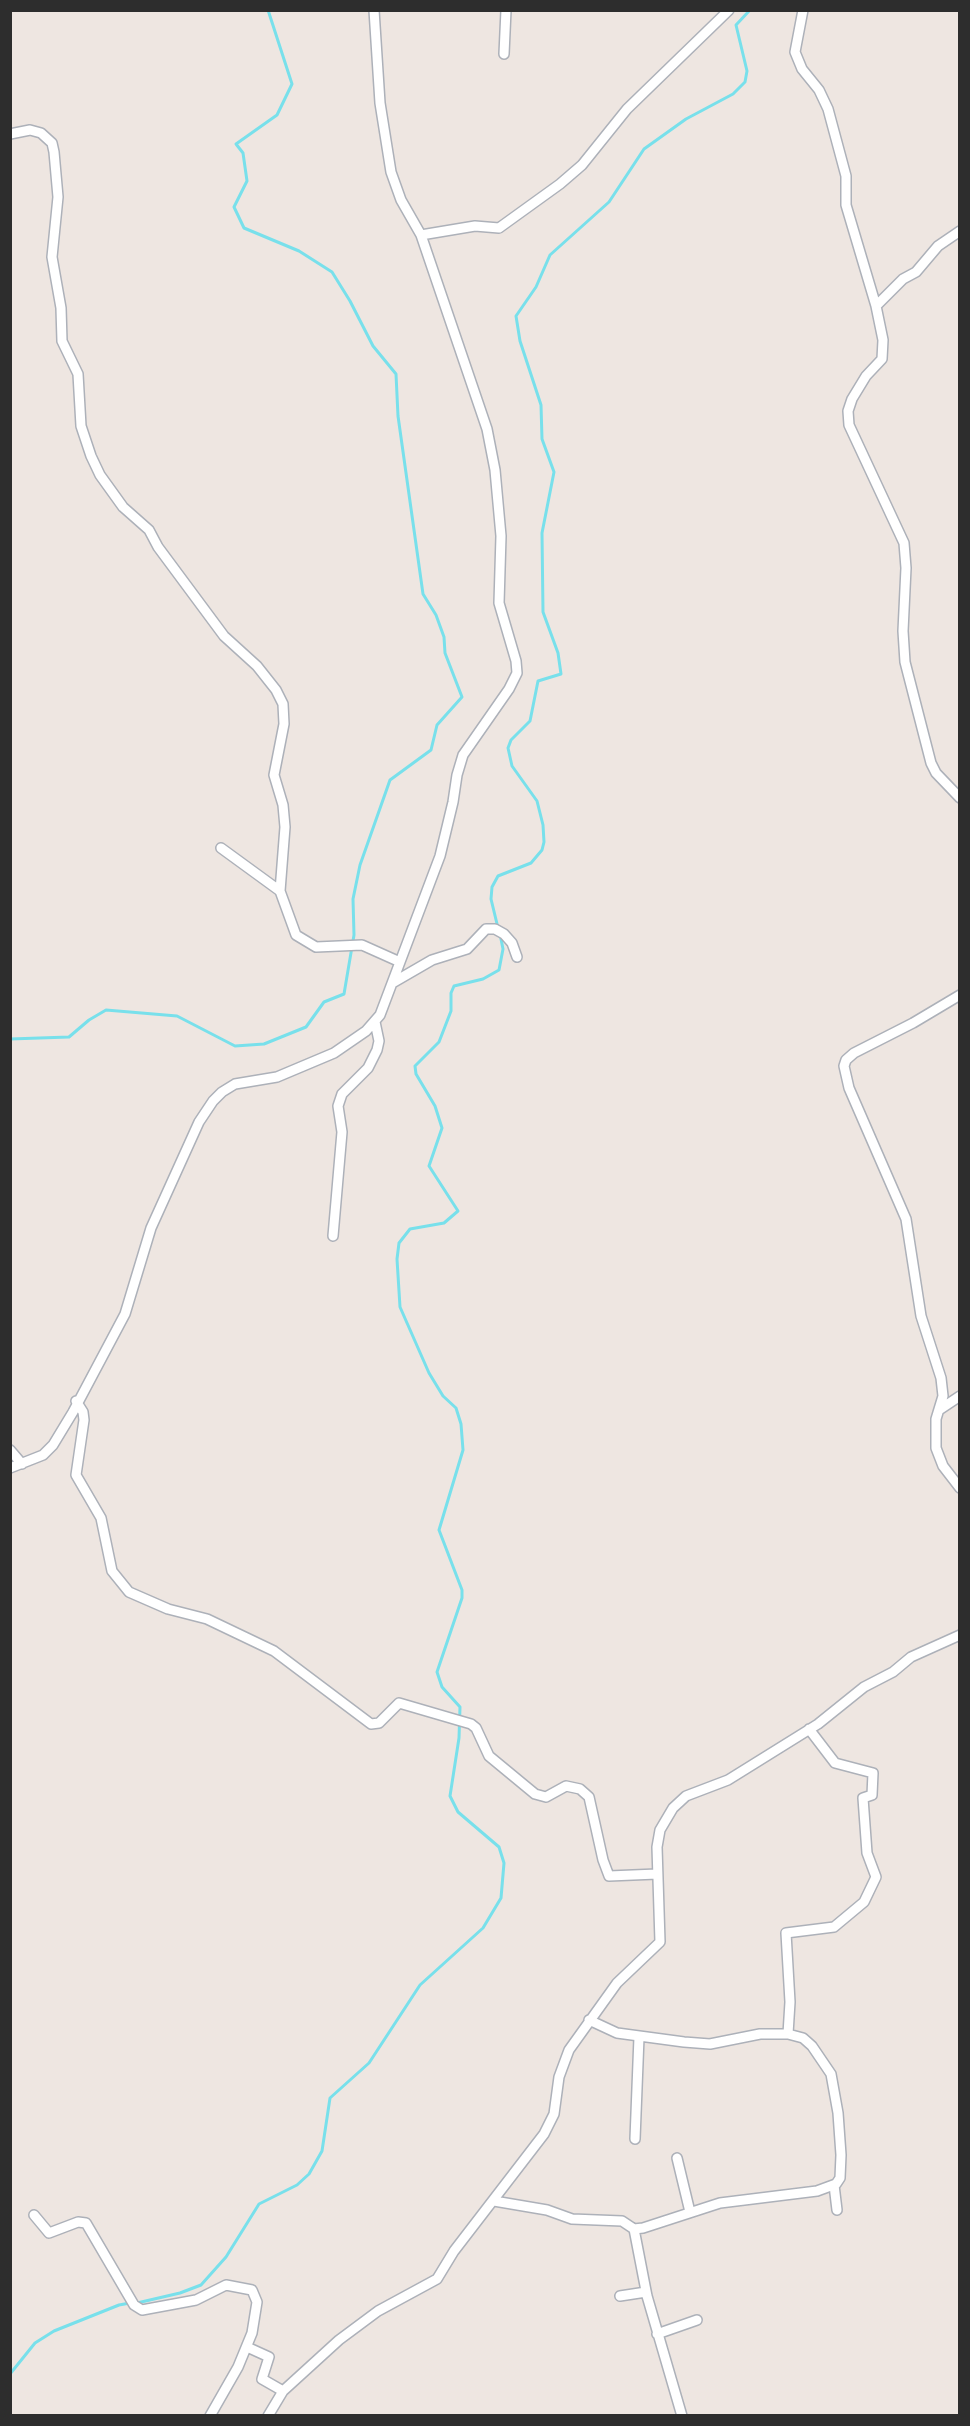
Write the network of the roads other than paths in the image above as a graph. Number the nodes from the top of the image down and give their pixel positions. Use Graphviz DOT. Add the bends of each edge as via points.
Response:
graph roads {
  1 [pos="375,10"];
  2 [pos="506,10"];
  3 [pos="729,10"];
  4 [pos="803,10"];
  5 [pos="504,54"];
  6 [pos="10,134"];
  7 [pos="960,231"];
  8 [pos="421,235"];
  9 [pos="876,306"];
  10 [pos="960,798"];
  11 [pos="221,848"];
  12 [pos="280,891"];
  13 [pos="517,957"];
  14 [pos="400,962"];
  15 [pos="394,981"];
  16 [pos="960,995"];
  17 [pos="375,1022"];
  18 [pos="333,1236"];
  19 [pos="956,1398"];
  20 [pos="76,1401"];
  21 [pos="939,1410"];
  22 [pos="960,1410"];
  23 [pos="10,1450"];
  24 [pos="22,1464"];
  25 [pos="10,1468"];
  26 [pos="960,1488"];
  27 [pos="960,1635"];
  28 [pos="809,1730"];
  29 [pos="657,1874"];
  30 [pos="589,2020"];
  31 [pos="788,2034"];
  32 [pos="639,2037"];
  33 [pos="635,2139"];
  34 [pos="677,2158"];
  35 [pos="834,2185"];
  36 [pos="494,2201"];
  37 [pos="837,2210"];
  38 [pos="690,2212"];
  39 [pos="34,2215"];
  40 [pos="634,2229"];
  41 [pos="646,2292"];
  42 [pos="620,2296"];
  43 [pos="697,2320"];
  44 [pos="657,2334"];
  45 [pos="247,2347"];
  46 [pos="283,2391"];
  47 [pos="210,2415"];
  48 [pos="268,2415"];
  49 [pos="682,2415"];
  1 -- 8 [label="street" via="380,103 392,172 401,200"];
  2 -- 5 [label="street"];
  3 -- 8 [label="street" via="627,109 582,165 560,184 499,228 474,226"];
  4 -- 9 [label="street" via="795,52 801,69 819,90 828,109 846,176 846,205"];
  6 -- 12 [label="street" via="30,130 52,143 58,197 52,257 62,308 62,341 78,374 81,426 91,456 118,501 149,530 158,548 224,636 257,666 283,704 284,724 274,775 285,827"];
  7 -- 9 [label="street" via="938,246 916,272 903,279"];
  8 -- 14 [label="street" via="487,429 501,536 499,603 517,670 509,689 463,755 440,856"];
  9 -- 10 [label="street" via="883,355 855,392 848,411 849,425 904,543 905,662 931,763"];
  11 -- 12 [label="street"];
  12 -- 14 [label="street" via="290,922 302,941 316,948 362,945"];
  13 -- 15 [label="street" via="504,934 486,929 466,949 432,960"];
  14 -- 15 [label="street"];
  15 -- 17 [label="street"];
  16 -- 21 [label="street" via="854,1053 844,1066 849,1088 906,1219 921,1316 941,1378 943,1396"];
  17 -- 18 [label="street" via="379,1041 376,1050 368,1068 342,1094 338,1106 342,1132"];
  17 -- 20 [label="street" via="334,1053 277,1077 235,1084 213,1101 199,1122 151,1228 125,1314"];
  19 -- 21 [label="street"];
  19 -- 22 [label="street"];
  20 -- 24 [label="street" via="54,1444 41,1457"];
  20 -- 29 [label="street" via="84,1420 75,1472 101,1518 112,1571 129,1592 168,1609 207,1619 274,1651 371,1724 379,1723 399,1703 468,1723 476,1728 489,1756 535,1794 546,1797 566,1786 585,1792 609,1875"];
  21 -- 26 [label="street" via="936,1448"];
  23 -- 24 [label="street"];
  24 -- 25 [label="street"];
  27 -- 28 [label="street" via="911,1657"];
  28 -- 29 [label="street" via="728,1780 680,1801 660,1830"];
  28 -- 31 [label="street" via="835,1763 873,1773 872,1795 863,1798 867,1853 876,1877 864,1902 834,1927 786,1933"];
  29 -- 30 [label="street" via="660,1942 617,1983"];
  30 -- 32 [label="street" via="617,2033"];
  30 -- 36 [label="street" via="562,2067 551,2123"];
  31 -- 32 [label="street" via="760,2034 710,2044"];
  31 -- 35 [label="street" via="803,2038 812,2046 831,2074 841,2156 840,2178"];
  32 -- 33 [label="street"];
  34 -- 38 [label="street"];
  35 -- 37 [label="street"];
  35 -- 38 [label="street" via="817,2191 720,2203"];
  36 -- 40 [label="street" via="547,2210 572,2219 622,2221"];
  36 -- 46 [label="street" via="437,2279 367,2319"];
  38 -- 40 [label="street"];
  39 -- 45 [label="street" via="49,2233 78,2222 90,2226 134,2305 142,2310 196,2300 226,2285 252,2290 256,2294 256,2310"];
  40 -- 41 [label="street"];
  41 -- 42 [label="street"];
  41 -- 44 [label="street"];
  43 -- 44 [label="street"];
  44 -- 49 [label="street"];
  45 -- 46 [label="street" via="268,2356 262,2379"];
  45 -- 47 [label="street"];
  46 -- 48 [label="street"];
}
